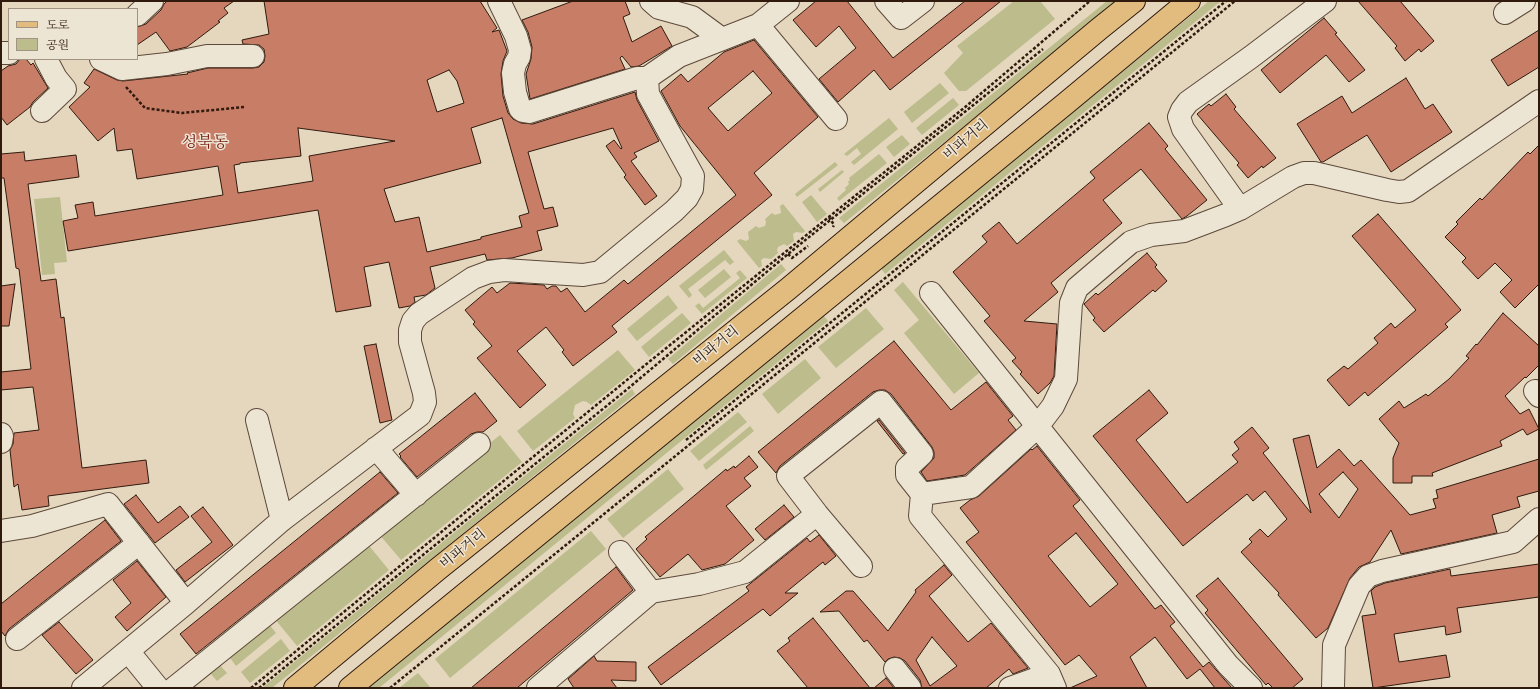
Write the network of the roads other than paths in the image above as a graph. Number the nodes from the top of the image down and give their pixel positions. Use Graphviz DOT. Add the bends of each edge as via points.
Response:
graph roads {
  1 [pos="152,1"];
  2 [pos="499,1"];
  3 [pos="651,1"];
  4 [pos="788,1"];
  5 [pos="886,1"];
  6 [pos="923,1"];
  7 [pos="1134,1"];
  8 [pos="1189,1"];
  9 [pos="1325,1"];
  10 [pos="1524,1"];
  11 [pos="694,9"];
  12 [pos="1505,13"];
  13 [pos="138,14"];
  14 [pos="758,25"];
  15 [pos="722,40"];
  16 [pos="253,56"];
  17 [pos="47,60"];
  18 [pos="103,60"];
  19 [pos="647,78"];
  20 [pos="1539,101"];
  21 [pos="42,111"];
  22 [pos="836,119"];
  23 [pos="1240,209"];
  24 [pos="930,293"];
  25 [pos="257,420"];
  26 [pos="1037,427"];
  27 [pos="1,434"];
  28 [pos="1,442"];
  29 [pos="479,444"];
  30 [pos="376,448"];
  31 [pos="922,494"];
  32 [pos="416,495"];
  33 [pos="817,514"];
  34 [pos="1539,519"];
  35 [pos="282,520"];
  36 [pos="1,531"];
  37 [pos="139,543"];
  38 [pos="620,552"];
  39 [pos="861,566"];
  40 [pos="651,592"];
  41 [pos="186,603"];
  42 [pos="17,639"];
  43 [pos="128,651"];
  44 [pos="895,669"];
  45 [pos="1052,681"];
  46 [pos="83,688"];
  47 [pos="158,688"];
  48 [pos="174,688"];
  49 [pos="295,688"];
  50 [pos="350,688"];
  51 [pos="538,688"];
  52 [pos="910,688"];
  53 [pos="1010,688"];
  54 [pos="1251,688"];
  55 [pos="1333,688"];
  1 -- 13 [label="street"];
  2 -- 19 [label="street" via="520,50 513,73 515,92 522,111 529,112 637,78"];
  3 -- 11 [label="street" via="659,8"];
  4 -- 14 [label="street"];
  5 -- 6 [label="street" via="901,18"];
  7 -- 49 [label="main road, 비파거리" via="788,289 438,569"];
  8 -- 50 [label="main road"];
  9 -- 23 [label="street" via="1188,102 1179,116 1183,129"];
  10 -- 12 [label="street"];
  11 -- 15 [label="street"];
  14 -- 15 [label="street"];
  14 -- 22 [label="street"];
  15 -- 19 [label="street" via="679,56"];
  16 -- 18 [label="street" via="207,56 122,69"];
  17 -- 21 [label="street" via="65,89"];
  19 -- 30 [label="street" via="648,94 693,176 692,188 686,198 600,272 583,275 504,270 489,272 473,278 419,314 410,330 410,342 425,402 420,415"];
  20 -- 23 [label="street" via="1408,191 1387,190 1325,175 1304,173"];
  23 -- 26 [label="street" via="1184,230 1151,235 1131,242 1077,288 1071,303 1066,379 1053,406"];
  24 -- 26 [label="street"];
  25 -- 35 [label="street"];
  26 -- 31 [label="street" via="971,487"];
  26 -- 54 [label="street" via="1228,665"];
  27 -- 28 [label="street"];
  29 -- 32 [label="street"];
  30 -- 32 [label="street"];
  30 -- 35 [label="street"];
  31 -- 33 [label="street" via="907,476 907,468 922,454 881,402 788,476"];
  31 -- 45 [label="street" via="920,516"];
  32 -- 48 [label="street"];
  33 -- 39 [label="street"];
  33 -- 40 [label="street" via="745,572 699,584"];
  34 -- 55 [label="street" via="1513,542 1368,576 1359,586 1334,645"];
  35 -- 41 [label="street"];
  36 -- 37 [label="street" via="32,526 108,504"];
  37 -- 41 [label="street"];
  37 -- 42 [label="street"];
  38 -- 40 [label="street"];
  40 -- 51 [label="street"];
  41 -- 43 [label="street"];
  43 -- 46 [label="street"];
  43 -- 47 [label="street"];
  44 -- 52 [label="street"];
  45 -- 53 [label="street"];
}
